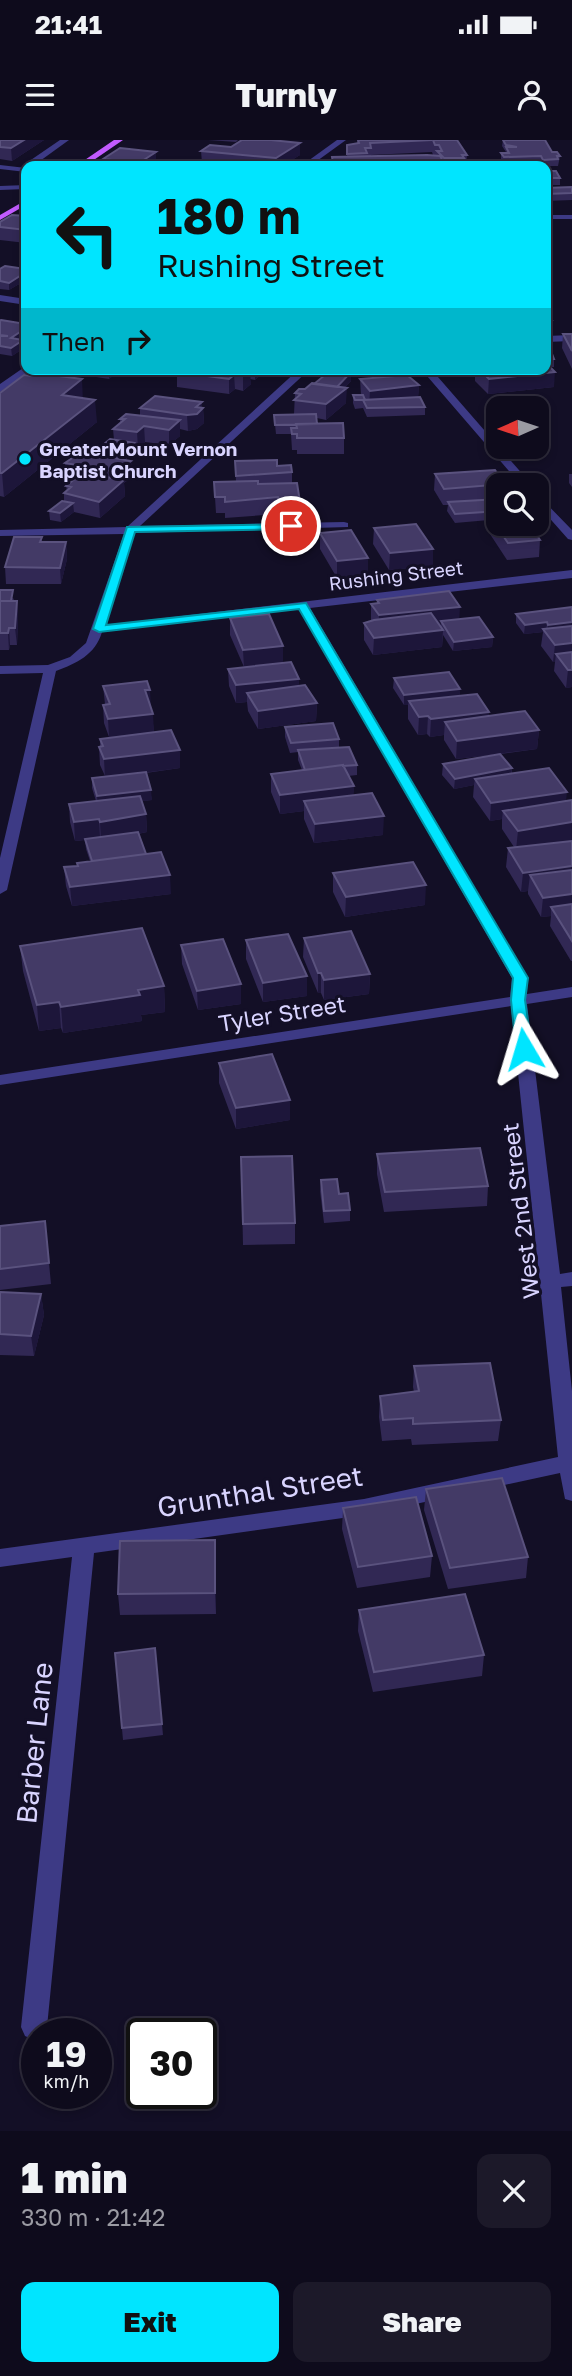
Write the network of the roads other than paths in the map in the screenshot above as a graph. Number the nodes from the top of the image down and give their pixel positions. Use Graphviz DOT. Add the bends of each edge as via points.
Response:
graph roads {
  1 [pos="65,140"];
  2 [pos="119,140"];
  3 [pos="342,140"];
  4 [pos="36,161"];
  5 [pos="88,161"];
  6 [pos="313,161"];
  7 [pos="0,167"];
  8 [pos="21,168"];
  9 [pos="21,187"];
  10 [pos="0,188"];
  11 [pos="21,205"];
  12 [pos="551,217"];
  13 [pos="572,217"];
  14 [pos="0,218"];
  15 [pos="0,298"];
  16 [pos="21,301"];
  17 [pos="572,338"];
  18 [pos="551,339"];
  19 [pos="21,373"];
  20 [pos="299,375"];
  21 [pos="431,375"];
  22 [pos="0,389"];
  23 [pos="517,473"];
  24 [pos="549,511"];
  25 [pos="344,525"];
  26 [pos="131,529"];
  27 [pos="0,533"];
  28 [pos="572,537"];
  29 [pos="572,574"];
  30 [pos="302,605"];
  31 [pos="99,629"];
  32 [pos="50,669"];
  33 [pos="0,670"];
  34 [pos="0,890"];
  35 [pos="572,992"];
  36 [pos="518,1000"];
  37 [pos="0,1080"];
  38 [pos="572,1279"];
  39 [pos="551,1281"];
  40 [pos="569,1463"];
  41 [pos="572,1493"];
  42 [pos="84,1548"];
  43 [pos="0,1558"];
  44 [pos="35,2018"];
  1 -- 4 [label="street"];
  2 -- 5 [label="main road"];
  3 -- 6 [label="street"];
  7 -- 8 [label="street"];
  9 -- 10 [label="street"];
  11 -- 14 [label="main road"];
  12 -- 13 [label="street"];
  15 -- 16 [label="street"];
  17 -- 18 [label="street"];
  19 -- 22 [label="street"];
  20 -- 26 [label="street"];
  21 -- 23 [label="street"];
  24 -- 28 [label="street"];
  25 -- 26 [label="street"];
  26 -- 27 [label="street"];
  26 -- 31 [label="street"];
  29 -- 30 [label="street, Rushing Street"];
  30 -- 31 [label="street, Rushing Street"];
  30 -- 36 [label="street, West 2nd Street" via="520,978"];
  31 -- 32 [label="street" via="92,645 74,660"];
  32 -- 33 [label="street"];
  32 -- 34 [label="street"];
  35 -- 36 [label="street, Tyler Street"];
  36 -- 37 [label="street, Tyler Street"];
  36 -- 39 [label="street, West 2nd Street"];
  38 -- 39 [label="street"];
  39 -- 40 [label="street, West 2nd Street"];
  40 -- 41 [label="street, West 2nd Street"];
  40 -- 42 [label="street, Grunthal Street" via="364,1507"];
  42 -- 43 [label="street, Grunthal Street"];
  42 -- 44 [label="street, Barber Lane"];
}
